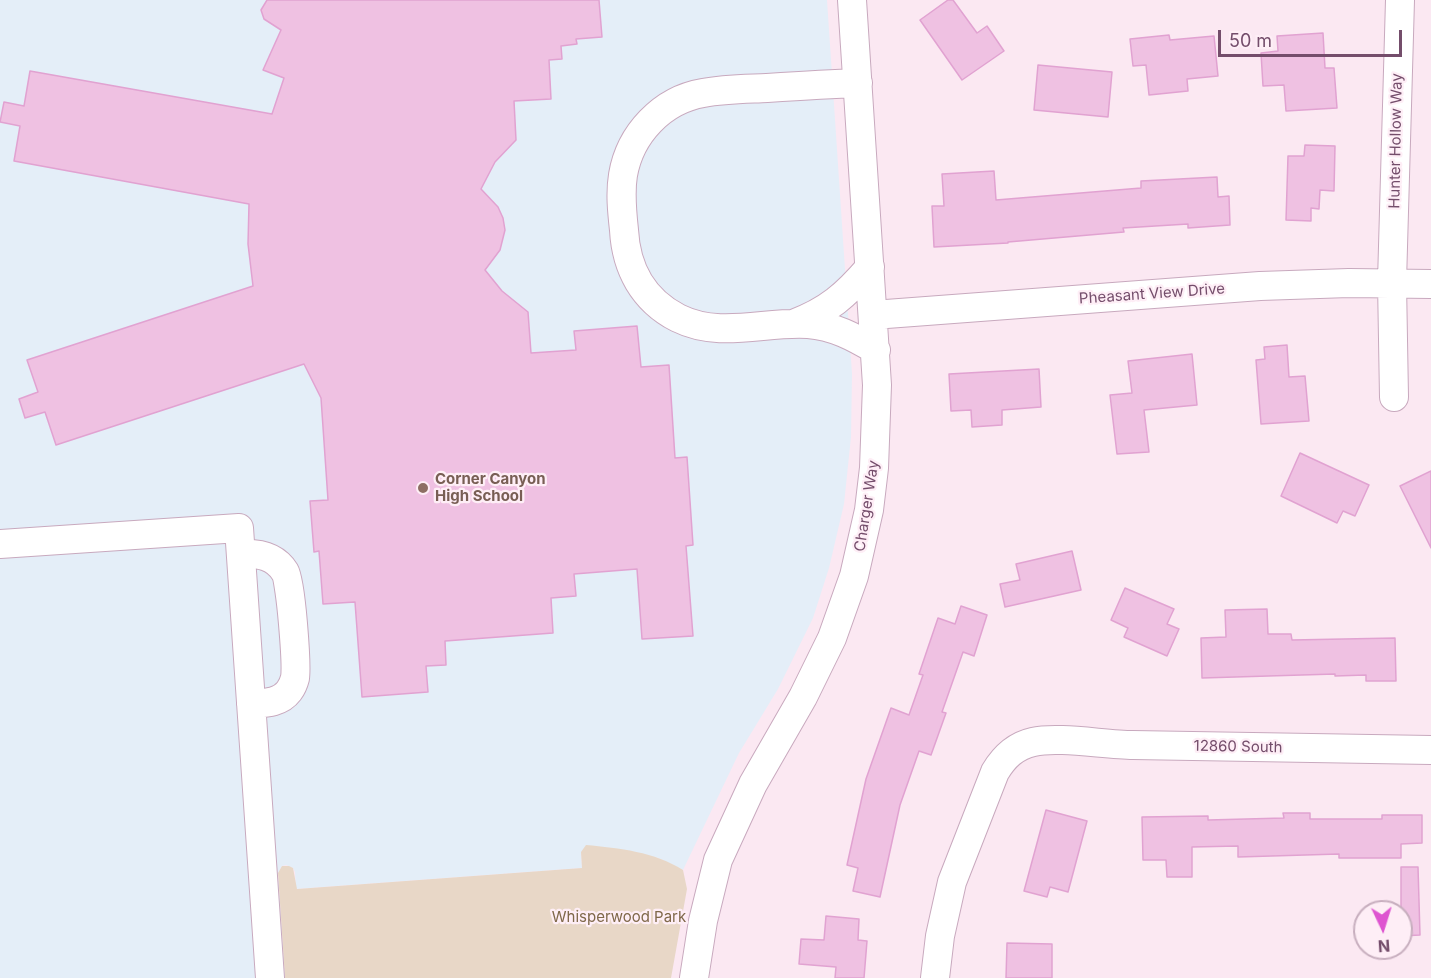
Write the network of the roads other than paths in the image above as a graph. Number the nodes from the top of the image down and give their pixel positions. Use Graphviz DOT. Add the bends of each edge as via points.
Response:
graph roads {
  1 [pos="852,0"];
  2 [pos="1400,0"];
  3 [pos="858,83"];
  4 [pos="870,267"];
  5 [pos="1392,282"];
  6 [pos="1431,284"];
  7 [pos="873,315"];
  8 [pos="791,324"];
  9 [pos="876,350"];
  10 [pos="1394,397"];
  11 [pos="0,544"];
  12 [pos="241,554"];
  13 [pos="251,704"];
  14 [pos="1431,750"];
  15 [pos="270,978"];
  16 [pos="694,978"];
  17 [pos="935,978"];
  1 -- 3 [label="street, Charger Way"];
  2 -- 5 [label="street, Hunter Hollow Way"];
  3 -- 4 [label="street, Charger Way"];
  3 -- 8 [label="street" via="717,91 687,97 648,123 624,167 621,189 625,246 635,276 655,302 680,319 709,328"];
  4 -- 7 [label="street, Charger Way"];
  4 -- 8 [label="street" via="836,303"];
  5 -- 6 [label="street, Pheasant View Drive"];
  5 -- 7 [label="street, Pheasant View Drive" via="1260,286"];
  5 -- 10 [label="street, Hunter Hollow Way"];
  7 -- 9 [label="street, Charger Way"];
  8 -- 9 [label="street" via="838,330"];
  9 -- 16 [label="street, Charger Way" via="874,468 854,576 818,668 753,784 718,860"];
  11 -- 12 [label="street" via="239,528"];
  12 -- 13 [label="street"];
  12 -- 13 [label="street" via="272,559 289,579 295,669 293,684 283,696 269,703"];
  13 -- 15 [label="street"];
  14 -- 17 [label="street, 12860 South" via="1045,740 1016,748 1003,758 995,772 952,882"];
}
